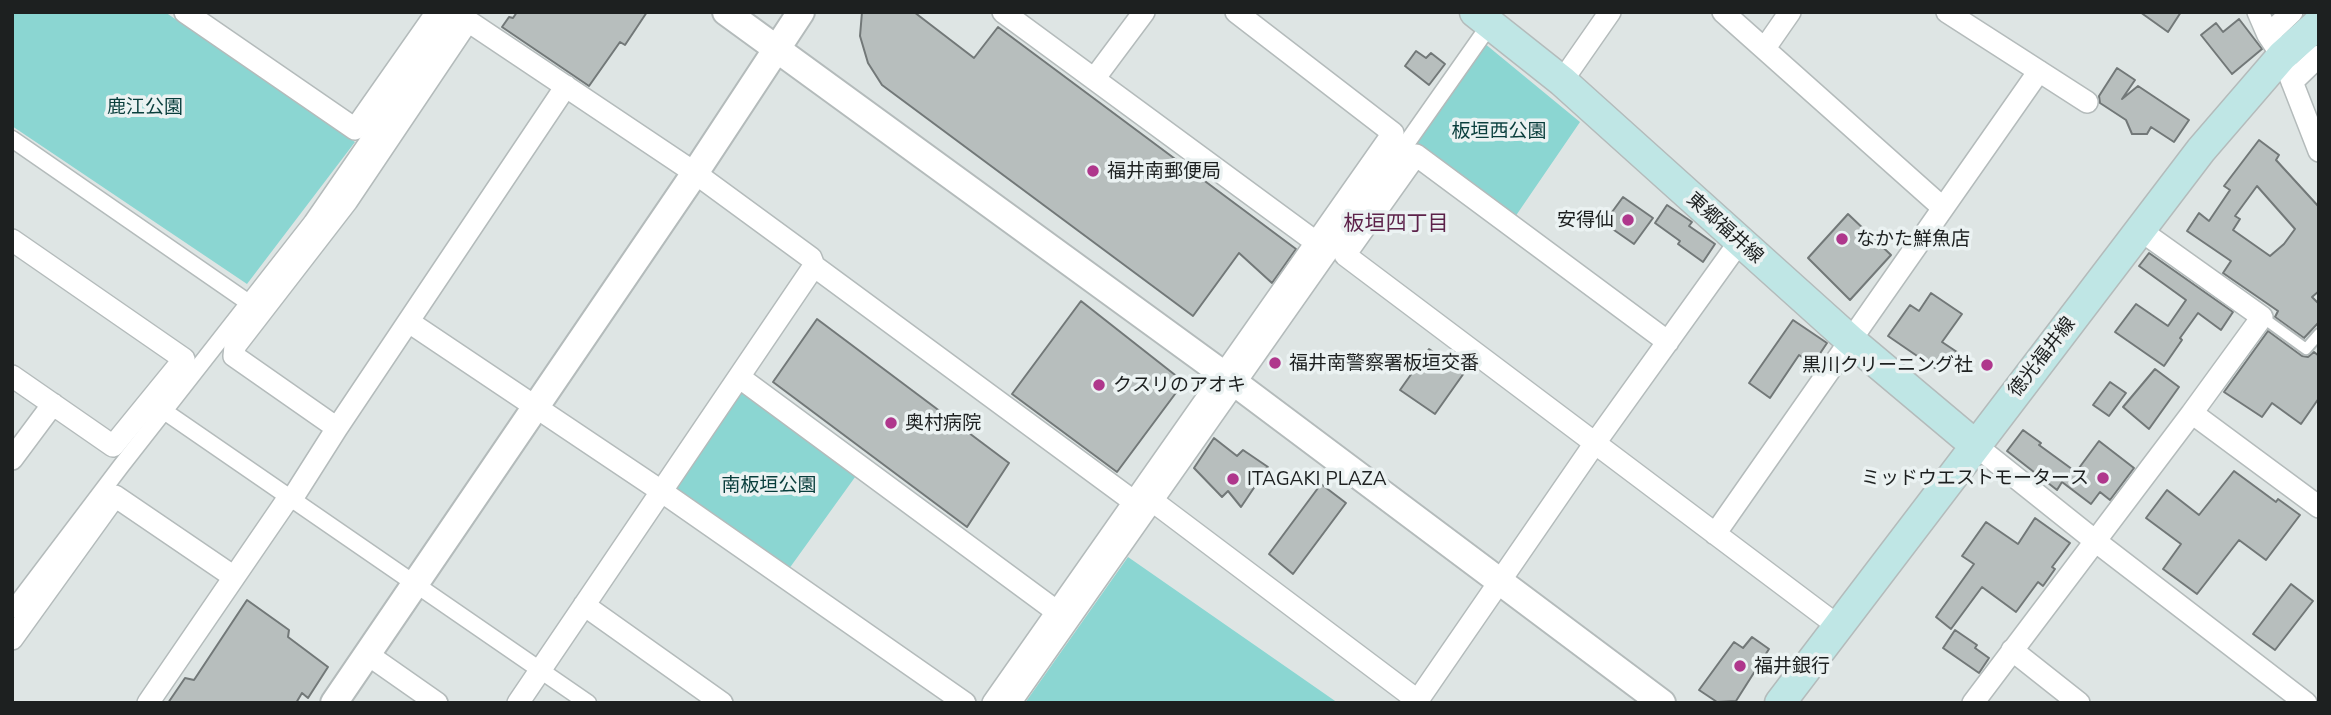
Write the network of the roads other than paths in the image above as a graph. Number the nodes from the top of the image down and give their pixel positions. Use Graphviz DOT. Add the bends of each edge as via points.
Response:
graph roads {
  1 [pos="185,12"];
  2 [pos="437,12"];
  3 [pos="457,12"];
  4 [pos="726,12"];
  5 [pos="802,12"];
  6 [pos="1003,12"];
  7 [pos="1144,12"];
  8 [pos="1236,12"];
  9 [pos="1610,12"];
  10 [pos="1723,12"];
  11 [pos="1790,12"];
  12 [pos="1947,12"];
  13 [pos="2258,12"];
  14 [pos="2292,12"];
  15 [pos="1489,18"];
  16 [pos="2319,23"];
  17 [pos="777,47"];
  18 [pos="1765,48"];
  19 [pos="2319,56"];
  20 [pos="2281,58"];
  21 [pos="2039,71"];
  22 [pos="1094,79"];
  23 [pos="1562,81"];
  24 [pos="566,86"];
  25 [pos="2087,102"];
  26 [pos="12,139"];
  27 [pos="2319,151"];
  28 [pos="695,173"];
  29 [pos="1943,208"];
  30 [pos="2140,230"];
  31 [pos="12,240"];
  32 [pos="1740,241"];
  33 [pos="1317,243"];
  34 [pos="814,266"];
  35 [pos="249,303"];
  36 [pos="2262,317"];
  37 [pos="409,322"];
  38 [pos="2319,334"];
  39 [pos="1850,340"];
  40 [pos="1668,342"];
  41 [pos="12,376"];
  42 [pos="739,377"];
  43 [pos="1230,379"];
  44 [pos="53,404"];
  45 [pos="535,405"];
  46 [pos="164,411"];
  47 [pos="2192,413"];
  48 [pos="337,428"];
  49 [pos="1595,443"];
  50 [pos="1975,445"];
  51 [pos="12,458"];
  52 [pos="661,491"];
  53 [pos="290,498"];
  54 [pos="1144,501"];
  55 [pos="2319,507"];
  56 [pos="1715,534"];
  57 [pos="2094,540"];
  58 [pos="234,577"];
  59 [pos="1500,582"];
  60 [pos="414,583"];
  61 [pos="584,605"];
  62 [pos="12,610"];
  63 [pos="1056,611"];
  64 [pos="1838,626"];
  65 [pos="12,639"];
  66 [pos="2012,650"];
  67 [pos="367,654"];
  68 [pos="540,670"];
  69 [pos="1416,701"];
  70 [pos="148,703"];
  71 [pos="334,703"];
  72 [pos="437,703"];
  73 [pos="518,703"];
  74 [pos="588,703"];
  75 [pos="723,703"];
  76 [pos="965,703"];
  77 [pos="993,703"];
  78 [pos="1013,703"];
  79 [pos="1662,703"];
  80 [pos="1780,703"];
  81 [pos="1973,703"];
  82 [pos="2080,703"];
  83 [pos="2306,703"];
  1 -- 2 [label="street" via="355,129"];
  3 -- 35 [label="street" via="312,222"];
  4 -- 17 [label="street"];
  5 -- 17 [label="street"];
  6 -- 22 [label="street"];
  7 -- 22 [label="street"];
  8 -- 33 [label="street" via="1393,133"];
  9 -- 23 [label="street"];
  10 -- 18 [label="street"];
  11 -- 18 [label="street"];
  12 -- 21 [label="street"];
  13 -- 20 [label="street"];
  14 -- 20 [label="street"];
  15 -- 23 [label="main road, 東郷福井線"];
  15 -- 43 [label="street"];
  16 -- 20 [label="main road, 徳光福井線"];
  17 -- 28 [label="street"];
  17 -- 43 [label="street"];
  18 -- 29 [label="street"];
  19 -- 20 [label="street"];
  20 -- 27 [label="street"];
  20 -- 30 [label="main road, 徳光福井線" via="2201,150"];
  21 -- 25 [label="street"];
  21 -- 29 [label="street"];
  22 -- 33 [label="street"];
  23 -- 32 [label="main road, 東郷福井線"];
  24 -- 28 [label="street"];
  24 -- 37 [label="street"];
  24 -- 48 [label="street" via="468,21 347,201 235,346 234,356"];
  26 -- 35 [label="street"];
  28 -- 34 [label="street" via="811,258"];
  28 -- 45 [label="street"];
  29 -- 39 [label="street"];
  30 -- 36 [label="street"];
  30 -- 50 [label="main road, 徳光福井線"];
  31 -- 44 [label="street" via="184,359 113,446"];
  32 -- 39 [label="main road, 東郷福井線"];
  32 -- 40 [label="street"];
  33 -- 43 [label="street"];
  34 -- 42 [label="street"];
  34 -- 54 [label="street"];
  35 -- 46 [label="street"];
  36 -- 38 [label="lane" via="2306,349"];
  36 -- 47 [label="street"];
  37 -- 45 [label="street"];
  37 -- 48 [label="street"];
  39 -- 50 [label="main road, 東郷福井線"];
  39 -- 56 [label="street"];
  40 -- 49 [label="street"];
  40 -- 49 [label="street" via="1416,155 1345,255"];
  41 -- 44 [label="street"];
  42 -- 52 [label="street"];
  42 -- 63 [label="street"];
  43 -- 54 [label="street"];
  43 -- 59 [label="street"];
  44 -- 51 [label="street"];
  45 -- 52 [label="street"];
  45 -- 60 [label="street"];
  46 -- 53 [label="street"];
  46 -- 62 [label="street"];
  47 -- 55 [label="street"];
  47 -- 57 [label="street"];
  48 -- 53 [label="street"];
  49 -- 56 [label="street"];
  49 -- 59 [label="street"];
  50 -- 57 [label="street"];
  50 -- 64 [label="main road, 徳光福井線"];
  52 -- 61 [label="street"];
  52 -- 76 [label="street"];
  53 -- 58 [label="street"];
  53 -- 60 [label="street"];
  54 -- 63 [label="street"];
  54 -- 69 [label="street"];
  54 -- 78 [label="street"];
  56 -- 64 [label="street"];
  57 -- 66 [label="street"];
  57 -- 83 [label="street"];
  58 -- 65 [label="street" via="116,496"];
  58 -- 70 [label="street"];
  59 -- 69 [label="street"];
  59 -- 79 [label="street"];
  60 -- 67 [label="street"];
  60 -- 68 [label="street"];
  61 -- 68 [label="street"];
  61 -- 75 [label="street"];
  63 -- 77 [label="street"];
  64 -- 80 [label="main road, 徳光福井線"];
  66 -- 81 [label="street"];
  66 -- 82 [label="street"];
  67 -- 71 [label="street"];
  67 -- 72 [label="street"];
  68 -- 73 [label="street"];
  68 -- 74 [label="street"];
}
